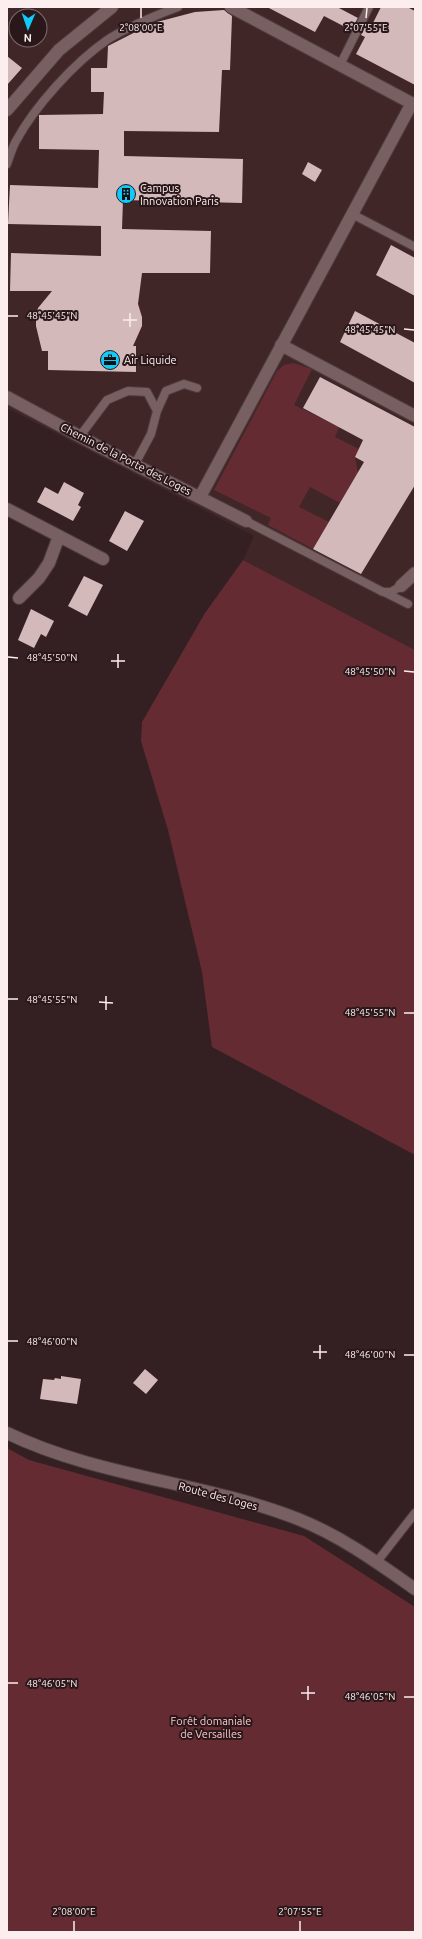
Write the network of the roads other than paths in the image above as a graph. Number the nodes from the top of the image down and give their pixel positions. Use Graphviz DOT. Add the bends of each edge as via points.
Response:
graph roads {
  1 [pos="112,7"];
  2 [pos="178,7"];
  3 [pos="231,7"];
  4 [pos="370,7"];
  5 [pos="340,65"];
  6 [pos="413,104"];
  7 [pos="7,110"];
  8 [pos="7,164"];
  9 [pos="352,214"];
  10 [pos="415,247"];
  11 [pos="281,345"];
  12 [pos="197,388"];
  13 [pos="7,397"];
  14 [pos="157,411"];
  15 [pos="415,416"];
  16 [pos="80,436"];
  17 [pos="135,464"];
  18 [pos="200,496"];
  19 [pos="7,509"];
  20 [pos="246,521"];
  21 [pos="59,536"];
  22 [pos="103,559"];
  23 [pos="415,573"];
  24 [pos="401,586"];
  25 [pos="383,592"];
  26 [pos="19,598"];
  27 [pos="408,604"];
  28 [pos="7,1433"];
  29 [pos="415,1513"];
  30 [pos="376,1562"];
  31 [pos="415,1589"];
  1 -- 7 [label="street" via="59,50"];
  2 -- 8 [label="lane" via="107,40 89,55 32,115 15,142"];
  3 -- 5 [label="street"];
  4 -- 5 [label="lane"];
  5 -- 6 [label="street"];
  6 -- 9 [label="street"];
  9 -- 10 [label="lane"];
  9 -- 11 [label="street"];
  11 -- 15 [label="street"];
  11 -- 18 [label="street"];
  12 -- 14 [label="lane" via="184,384 166,391"];
  13 -- 16 [label="street, Chemin de la Porte des Loges"];
  14 -- 16 [label="lane" via="146,392 128,391 107,400"];
  14 -- 17 [label="lane" via="151,434"];
  16 -- 17 [label="street, Chemin de la Porte des Loges"];
  17 -- 18 [label="street, Chemin de la Porte des Loges"];
  18 -- 20 [label="street, Chemin de la Porte des Loges"];
  19 -- 21 [label="street"];
  20 -- 25 [label="lane"];
  21 -- 22 [label="street"];
  21 -- 26 [label="street" via="49,563"];
  23 -- 24 [label="street"];
  24 -- 25 [label="lane" via="391,592"];
  25 -- 27 [label="lane"];
  28 -- 30 [label="street, Route des Loges" via="58,1454 259,1506 298,1519 333,1535"];
  29 -- 30 [label="lane"];
  30 -- 31 [label="street, Route des Loges"];
}
